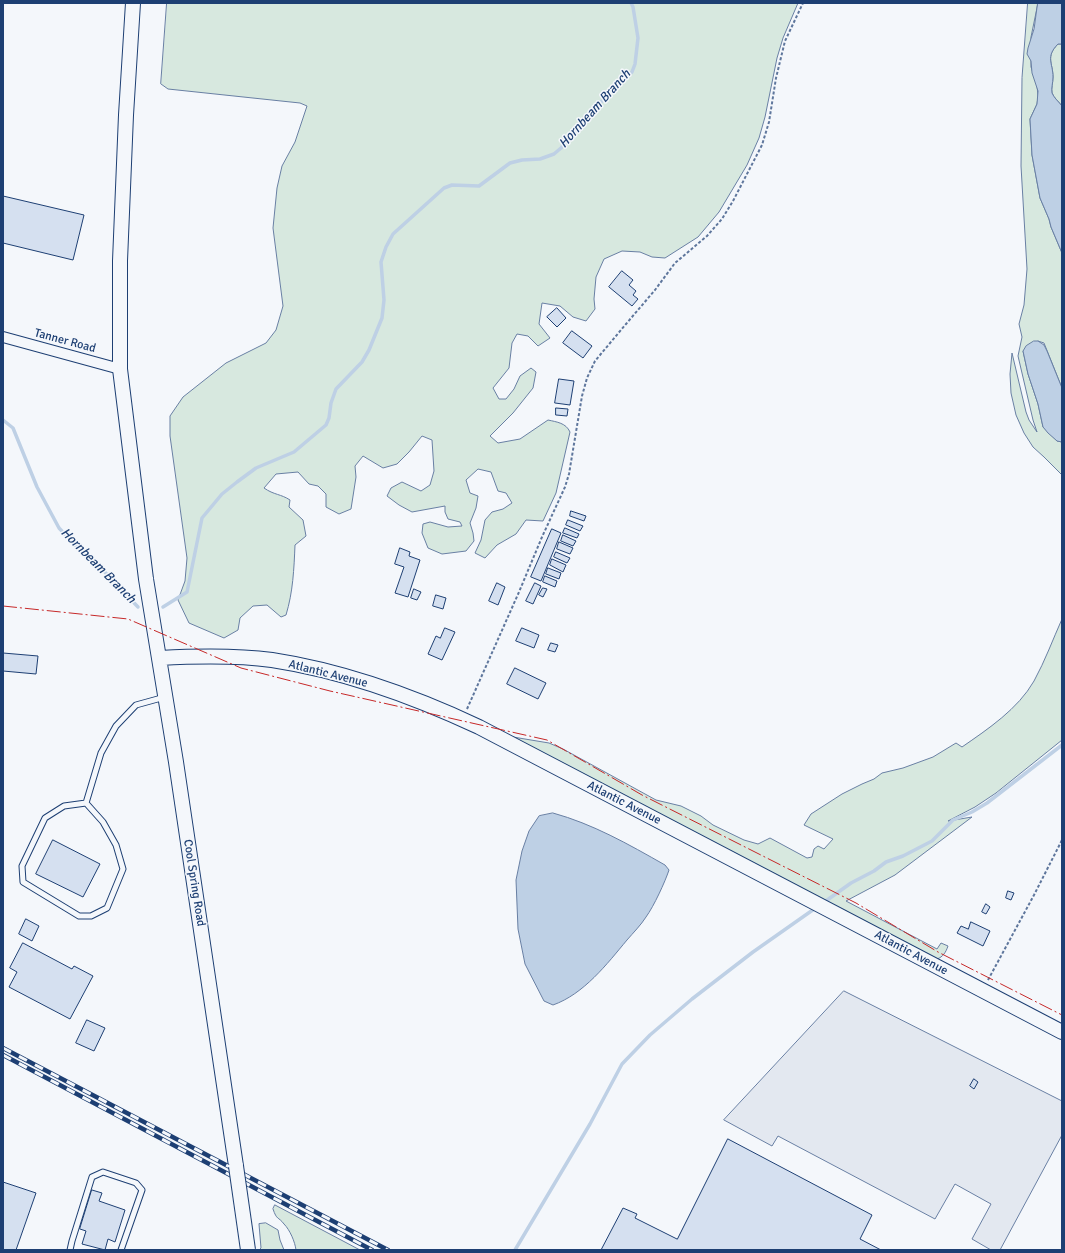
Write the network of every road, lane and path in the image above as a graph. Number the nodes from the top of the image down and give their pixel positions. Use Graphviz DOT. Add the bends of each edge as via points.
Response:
graph roads {
  1 [pos="132,3"];
  2 [pos="803,3"];
  3 [pos="3,337"];
  4 [pos="120,369"];
  5 [pos="160,658"];
  6 [pos="166,696"];
  7 [pos="462,720"];
  8 [pos="86,803"];
  9 [pos="1062,840"];
  10 [pos="982,991"];
  11 [pos="1062,1032"];
  12 [pos="70,1250"];
  13 [pos="121,1250"];
  14 [pos="248,1250"];
  1 -- 4 [label="main road, Cool Spring Road" via="120,261"];
  2 -- 7 [label="path" via="785,42 762,145 733,201 707,236 675,262 596,361 582,396 565,487"];
  3 -- 4 [label="street, Tanner Road"];
  4 -- 5 [label="main road, Cool Spring Road" via="146,579"];
  5 -- 6 [label="main road, Cool Spring Road"];
  5 -- 7 [label="main road, Atlantic Avenue" via="236,658 304,666 399,693"];
  6 -- 8 [label="lane" via="136,705 116,726 101,753"];
  6 -- 14 [label="main road, Cool Spring Road, bridge"];
  7 -- 10 [label="main road, Atlantic Avenue"];
  8 -- 8 [label="lane" via="104,822 116,845 123,868 107,908 91,916 79,916 23,882 22,866 45,818 64,806"];
  9 -- 10 [label="path"];
  10 -- 11 [label="main road, Atlantic Avenue"];
  12 -- 13 [label="lane" via="92,1177 103,1172 136,1183 142,1190"];
}
